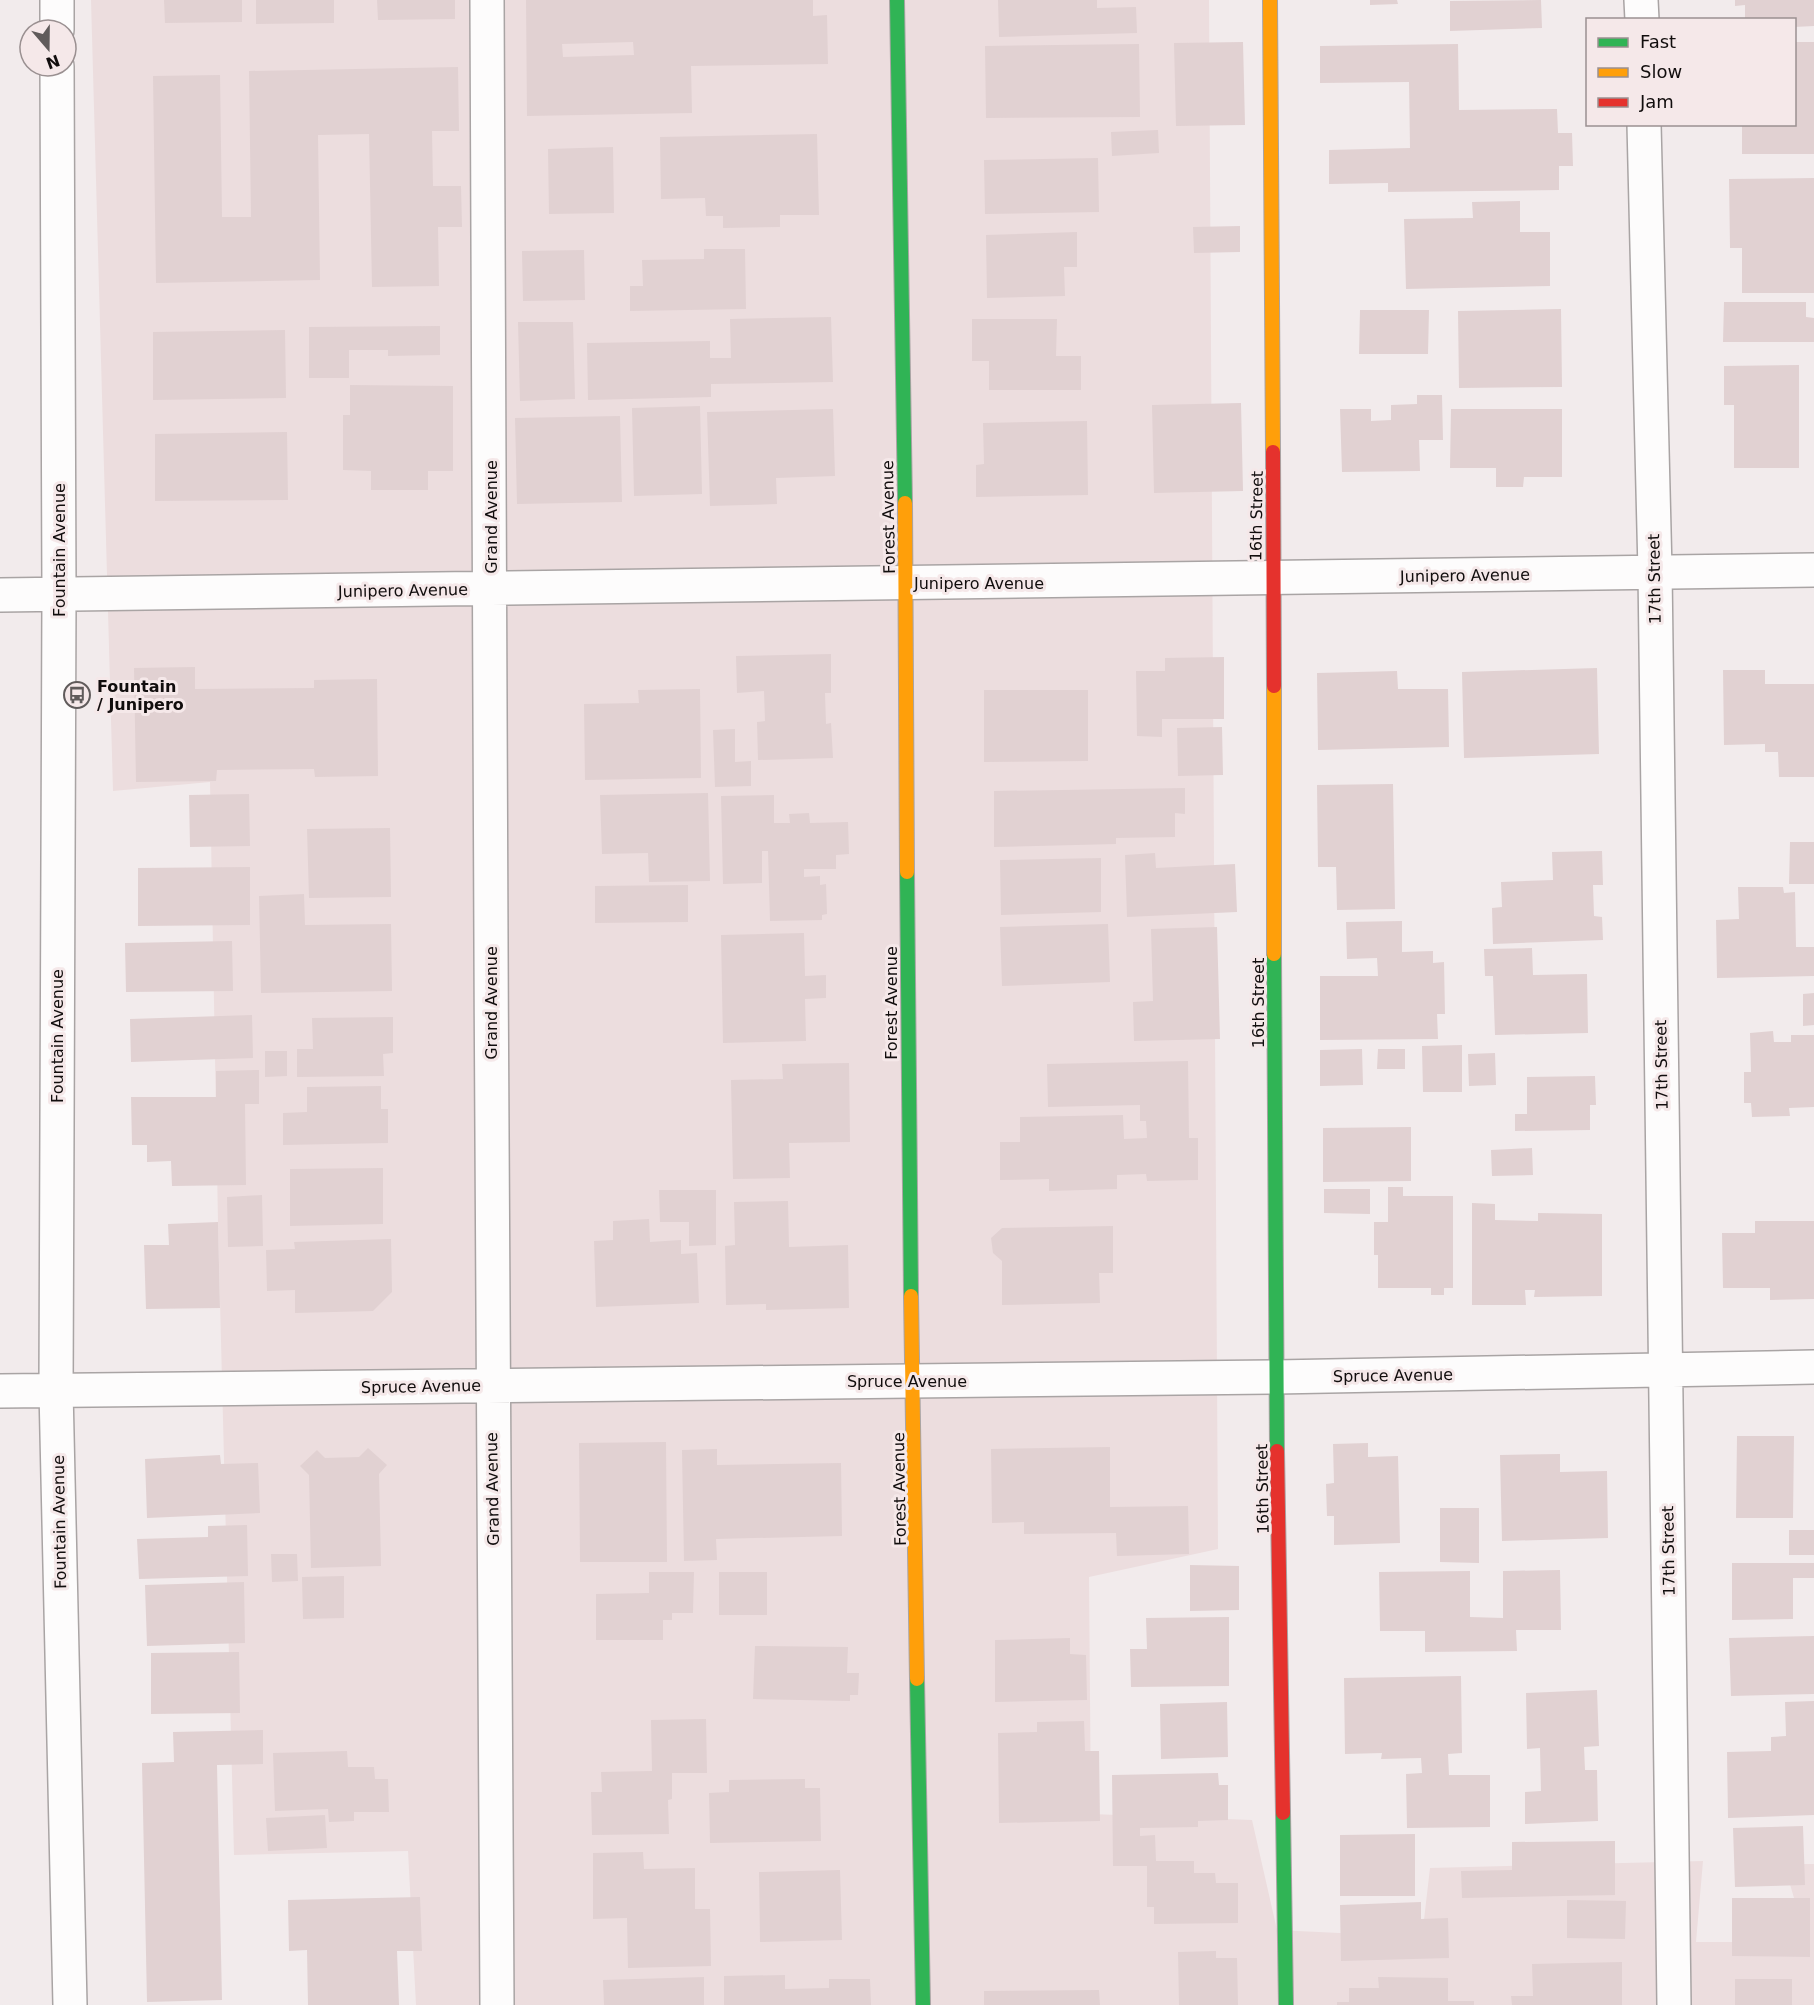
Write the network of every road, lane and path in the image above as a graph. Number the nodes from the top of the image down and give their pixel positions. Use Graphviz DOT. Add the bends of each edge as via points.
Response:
graph roads {
  1 [pos="57,0"];
  2 [pos="487,0"];
  3 [pos="897,0"];
  4 [pos="1270,0"];
  5 [pos="1641,0"];
  6 [pos="57,18"];
  7 [pos="1642,18"];
  8 [pos="57,78"];
  9 [pos="1644,126"];
  10 [pos="1814,570"];
  11 [pos="1654,571"];
  12 [pos="1272,579"];
  13 [pos="906,583"];
  14 [pos="491,589"];
  15 [pos="0,595"];
  16 [pos="59,595"];
  17 [pos="1814,1367"];
  18 [pos="1666,1368"];
  19 [pos="1276,1377"];
  20 [pos="914,1380"];
  21 [pos="491,1385"];
  22 [pos="56,1390"];
  23 [pos="0,1392"];
  24 [pos="70,2005"];
  25 [pos="497,2005"];
  26 [pos="923,2005"];
  27 [pos="1286,2005"];
  28 [pos="1674,2005"];
  1 -- 6 [label="street"];
  2 -- 14 [label="street, Grand Avenue"];
  3 -- 13 [label="main road, Forest Avenue"];
  4 -- 12 [label="main road, 16th Street"];
  5 -- 7 [label="street"];
  8 -- 16 [label="street, Fountain Avenue"];
  9 -- 11 [label="street, 17th Street"];
  10 -- 11 [label="street, Junipero Avenue"];
  11 -- 12 [label="street, Junipero Avenue"];
  11 -- 18 [label="street, 17th Street"];
  12 -- 13 [label="street, Junipero Avenue"];
  12 -- 19 [label="main road, 16th Street"];
  13 -- 14 [label="street, Junipero Avenue"];
  13 -- 20 [label="main road, Forest Avenue" via="907,1053"];
  14 -- 16 [label="street, Junipero Avenue"];
  14 -- 21 [label="street, Grand Avenue"];
  15 -- 16 [label="street, Junipero Avenue"];
  16 -- 22 [label="street, Fountain Avenue"];
  17 -- 18 [label="street, Spruce Avenue"];
  18 -- 19 [label="street, Spruce Avenue"];
  18 -- 28 [label="street, 17th Street"];
  19 -- 20 [label="street, Spruce Avenue"];
  19 -- 27 [label="main road, 16th Street"];
  20 -- 21 [label="street, Spruce Avenue"];
  20 -- 26 [label="main road, Forest Avenue"];
  21 -- 22 [label="street, Spruce Avenue"];
  21 -- 25 [label="street, Grand Avenue"];
  22 -- 23 [label="street, Spruce Avenue"];
  22 -- 24 [label="street, Fountain Avenue"];
}
